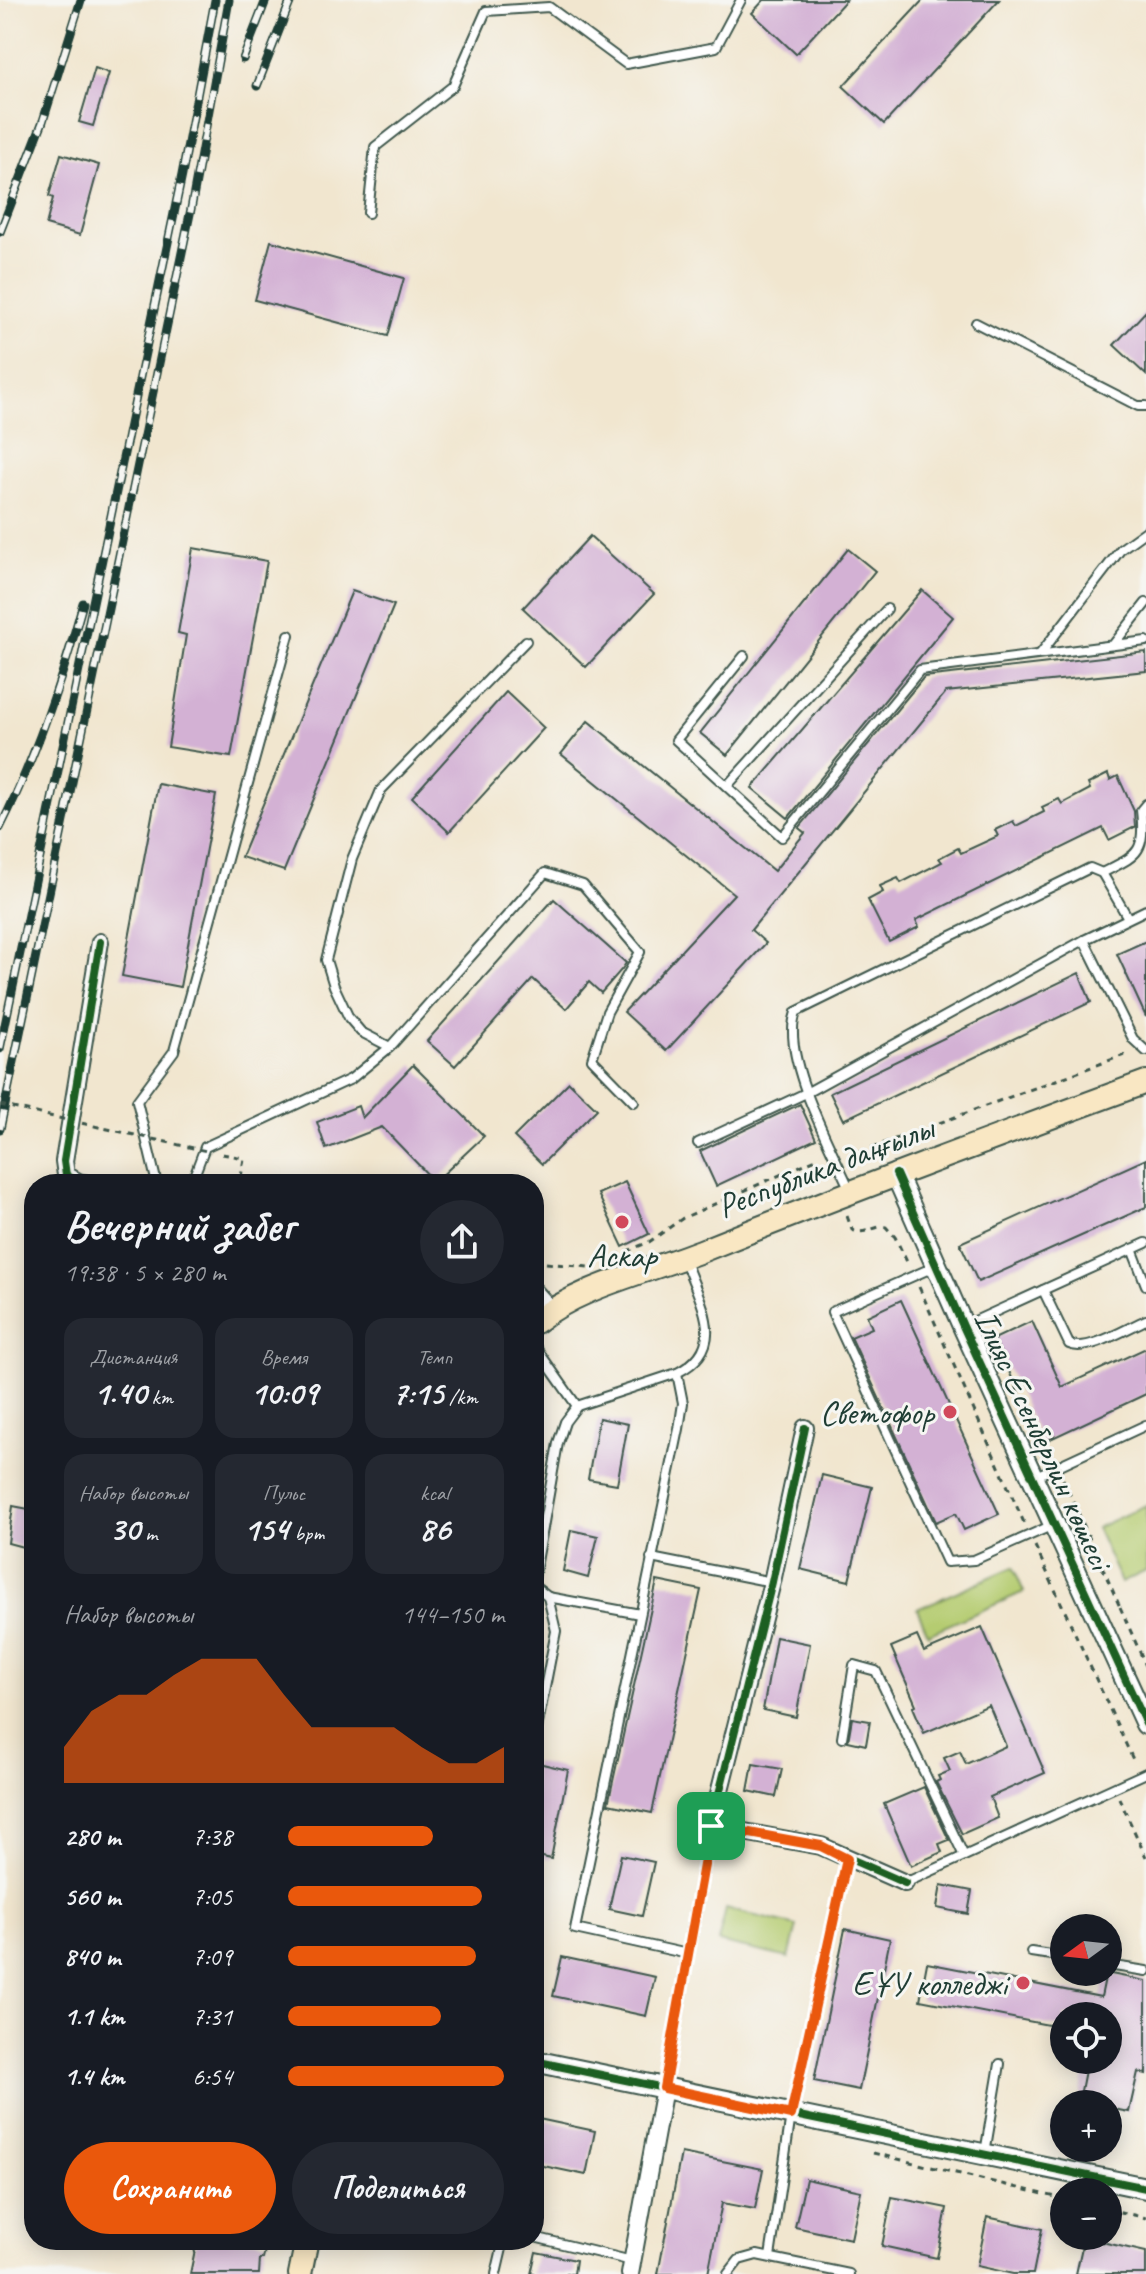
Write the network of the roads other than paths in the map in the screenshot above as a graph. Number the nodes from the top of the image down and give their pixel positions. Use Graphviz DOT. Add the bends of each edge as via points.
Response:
graph roads {
  1 [pos="741,0"];
  2 [pos="368,213"];
  3 [pos="976,323"];
  4 [pos="1146,406"];
  5 [pos="1146,531"];
  6 [pos="1146,603"];
  7 [pos="887,609"];
  8 [pos="289,635"];
  9 [pos="526,641"];
  10 [pos="1146,641"];
  11 [pos="1113,645"];
  12 [pos="1041,653"];
  13 [pos="744,656"];
  14 [pos="727,786"];
  15 [pos="1146,804"];
  16 [pos="1102,873"];
  17 [pos="1146,910"];
  18 [pos="1128,918"];
  19 [pos="1084,940"];
  20 [pos="100,942"];
  21 [pos="390,1047"];
  22 [pos="1144,1050"];
  23 [pos="1146,1082"];
  24 [pos="806,1093"];
  25 [pos="634,1102"];
  26 [pos="698,1143"];
  27 [pos="66,1174"];
  28 [pos="155,1174"];
  29 [pos="195,1174"];
  30 [pos="896,1174"];
  31 [pos="846,1193"];
  32 [pos="1146,1243"];
  33 [pos="1132,1249"];
  34 [pos="684,1258"];
  35 [pos="936,1266"];
  36 [pos="1146,1285"];
  37 [pos="1043,1290"];
  38 [pos="544,1316"];
  39 [pos="1146,1320"];
  40 [pos="963,1326"];
  41 [pos="544,1359"];
  42 [pos="677,1373"];
  43 [pos="577,1406"];
  44 [pos="1146,1425"];
  45 [pos="805,1428"];
  46 [pos="1032,1477"];
  47 [pos="544,1522"];
  48 [pos="1054,1524"];
  49 [pos="651,1558"];
  50 [pos="772,1582"];
  51 [pos="544,1594"];
  52 [pos="548,1597"];
  53 [pos="640,1614"];
  54 [pos="544,1693"];
  55 [pos="1146,1724"];
  56 [pos="842,1738"];
  57 [pos="1143,1774"];
  58 [pos="711,1826"];
  59 [pos="964,1856"];
  60 [pos="847,1859"];
  61 [pos="905,1883"];
  62 [pos="1031,1952"];
  63 [pos="688,1954"];
  64 [pos="1050,1955"];
  65 [pos="1122,1967"];
  66 [pos="1146,1971"];
  67 [pos="544,2063"];
  68 [pos="1000,2064"];
  69 [pos="664,2088"];
  70 [pos="791,2115"];
  71 [pos="985,2154"];
  72 [pos="1142,2186"];
  73 [pos="544,2240"];
  74 [pos="305,2250"];
  75 [pos="502,2250"];
  76 [pos="770,2257"];
  77 [pos="631,2268"];
  78 [pos="300,2274"];
  79 [pos="496,2274"];
  80 [pos="728,2274"];
  81 [pos="849,2274"];
  1 -- 2 [label="lane" via="716,47 626,64 549,7 486,11 453,86 375,147"];
  3 -- 4 [label="lane"];
  5 -- 12 [label="lane" via="1121,549"];
  6 -- 11 [label="lane"];
  7 -- 14 [label="lane"];
  8 -- 28 [label="lane" via="174,1051 137,1101"];
  9 -- 21 [label="lane" via="381,790 352,859 326,960 349,1018 361,1032"];
  10 -- 11 [label="lane"];
  11 -- 12 [label="lane"];
  12 -- 14 [label="lane" via="920,670 782,837"];
  13 -- 14 [label="lane" via="676,740"];
  15 -- 16 [label="lane" via="1141,810 1144,844 1138,855"];
  16 -- 18 [label="lane"];
  16 -- 24 [label="lane" via="1090,868 796,1012 790,1027"];
  17 -- 18 [label="lane"];
  18 -- 19 [label="lane"];
  19 -- 22 [label="lane" via="1133,1039"];
  19 -- 24 [label="lane"];
  20 -- 27 [label="street"];
  21 -- 25 [label="lane" via="545,873 583,885 640,952 607,1012 592,1059"];
  21 -- 29 [label="lane" via="351,1079 205,1147"];
  23 -- 30 [label="main road, Республика даңғылы"];
  24 -- 26 [label="lane"];
  24 -- 31 [label="lane"];
  30 -- 31 [label="main road, Республика даңғылы"];
  30 -- 35 [label="street, Ілияс Есенберлин көшесі"];
  31 -- 34 [label="main road, Республика даңғылы"];
  32 -- 33 [label="lane"];
  33 -- 36 [label="lane"];
  33 -- 37 [label="lane"];
  34 -- 38 [label="main road, Республика даңғылы" via="586,1292"];
  34 -- 42 [label="lane" via="709,1332 705,1350"];
  35 -- 40 [label="street, Ілияс Есенберлин көшесі"];
  35 -- 48 [label="lane" via="832,1312 947,1562 974,1560"];
  37 -- 39 [label="lane" via="1075,1347"];
  37 -- 40 [label="lane"];
  40 -- 46 [label="street, Ілияс Есенберлин көшесі"];
  41 -- 43 [label="lane"];
  42 -- 43 [label="lane"];
  42 -- 49 [label="lane" via="683,1403"];
  43 -- 47 [label="lane" via="558,1443"];
  44 -- 46 [label="lane"];
  45 -- 50 [label="street"];
  46 -- 48 [label="street, Ілияс Есенберлин көшесі"];
  48 -- 55 [label="street, Ілияс Есенберлин көшесі"];
  49 -- 50 [label="lane"];
  49 -- 53 [label="lane"];
  50 -- 58 [label="street"];
  51 -- 52 [label="lane"];
  52 -- 53 [label="lane"];
  52 -- 54 [label="lane" via="556,1631"];
  53 -- 63 [label="lane" via="575,1929"];
  56 -- 59 [label="lane" via="854,1665 876,1671"];
  57 -- 59 [label="lane"];
  58 -- 60 [label="street" via="821,1846"];
  58 -- 63 [label="lane"];
  59 -- 61 [label="lane"];
  60 -- 61 [label="street"];
  60 -- 70 [label="lane"];
  62 -- 64 [label="lane"];
  63 -- 69 [label="lane"];
  65 -- 66 [label="lane"];
  67 -- 69 [label="street"];
  68 -- 71 [label="lane"];
  69 -- 70 [label="street"];
  69 -- 77 [label="street"];
  70 -- 71 [label="street"];
  70 -- 76 [label="lane"];
  71 -- 72 [label="street"];
  73 -- 77 [label="lane"];
  74 -- 78 [label="main road"];
  75 -- 79 [label="lane"];
  76 -- 80 [label="lane" via="739,2260"];
  76 -- 81 [label="lane"];
}
